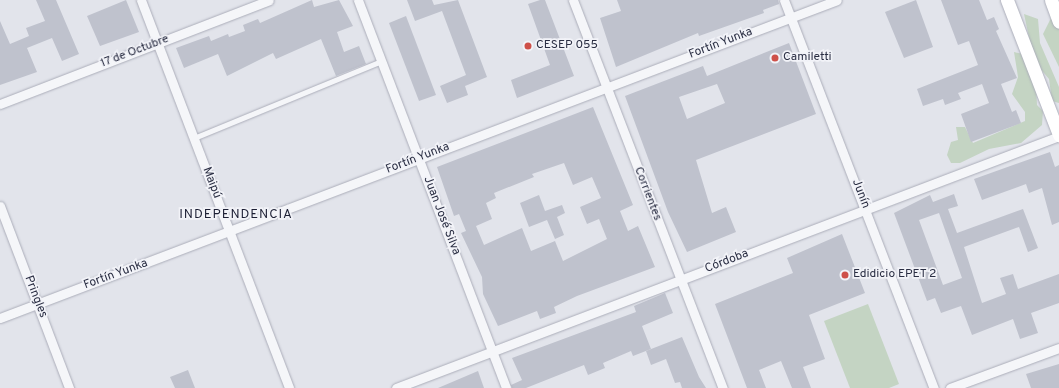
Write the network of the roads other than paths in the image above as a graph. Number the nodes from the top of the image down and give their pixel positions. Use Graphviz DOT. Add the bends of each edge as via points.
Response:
graph roads {
  1 [pos="141,0"];
  2 [pos="269,0"];
  3 [pos="358,0"];
  4 [pos="573,0"];
  5 [pos="784,0"];
  6 [pos="837,0"];
  7 [pos="1007,0"];
  8 [pos="1051,0"];
  9 [pos="791,17"];
  10 [pos="1059,22"];
  11 [pos="157,44"];
  12 [pos="382,61"];
  13 [pos="606,88"];
  14 [pos="0,104"];
  15 [pos="1059,135"];
  16 [pos="194,138"];
  17 [pos="419,159"];
  18 [pos="0,206"];
  19 [pos="865,209"];
  20 [pos="230,233"];
  21 [pos="681,280"];
  22 [pos="37,304"];
  23 [pos="0,318"];
  24 [pos="1059,348"];
  25 [pos="492,351"];
  26 [pos="69,388"];
  27 [pos="289,388"];
  28 [pos="396,388"];
  29 [pos="506,388"];
  30 [pos="722,388"];
  31 [pos="934,388"];
  32 [pos="950,388"];
  1 -- 11 [label="street, Maipú"];
  2 -- 11 [label="street, 17 de Octubre"];
  3 -- 12 [label="street, Juan José Silva"];
  4 -- 13 [label="street, Corrientes"];
  5 -- 9 [label="street, Junín"];
  6 -- 9 [label="street, Fortín Yunka"];
  7 -- 15 [label="main road"];
  8 -- 10 [label="main road"];
  9 -- 13 [label="street, Fortín Yunka"];
  9 -- 19 [label="street, Junín"];
  11 -- 14 [label="street, 17 de Octubre"];
  11 -- 16 [label="street, Maipú"];
  12 -- 16 [label="lane"];
  12 -- 17 [label="street, Juan José Silva"];
  13 -- 17 [label="street, Fortín Yunka"];
  13 -- 21 [label="street, Corrientes"];
  15 -- 19 [label="street, Córdoba"];
  16 -- 20 [label="street, Maipú"];
  17 -- 20 [label="street, Fortín Yunka"];
  17 -- 25 [label="street, Juan José Silva"];
  18 -- 22 [label="street, Pringles"];
  19 -- 21 [label="street, Córdoba"];
  19 -- 31 [label="street, Junín"];
  20 -- 22 [label="street, Fortín Yunka"];
  20 -- 27 [label="street, Maipú"];
  21 -- 25 [label="street, Córdoba"];
  21 -- 30 [label="street, Corrientes"];
  22 -- 23 [label="street, Fortín Yunka"];
  22 -- 26 [label="street, Pringles"];
  24 -- 32 [label="street"];
  25 -- 28 [label="street, Córdoba"];
  25 -- 29 [label="street, Juan José Silva"];
}
